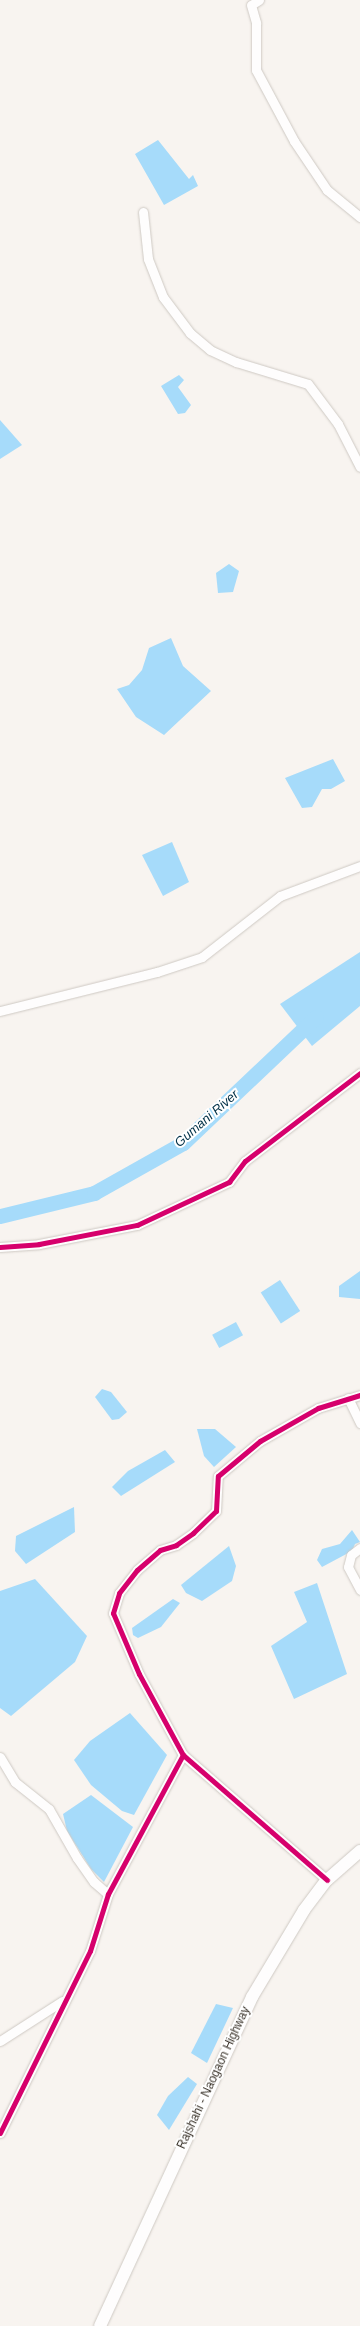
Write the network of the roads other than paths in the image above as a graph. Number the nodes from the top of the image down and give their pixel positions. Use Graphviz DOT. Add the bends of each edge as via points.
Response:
graph roads {
  1 [pos="259,0"];
  2 [pos="143,212"];
  3 [pos="360,217"];
  4 [pos="360,467"];
  5 [pos="360,866"];
  6 [pos="0,1011"];
  7 [pos="360,1073"];
  8 [pos="0,1247"];
  9 [pos="360,1394"];
  10 [pos="348,1398"];
  11 [pos="360,1422"];
  12 [pos="360,1548"];
  13 [pos="360,1590"];
  14 [pos="183,1755"];
  15 [pos="0,1757"];
  16 [pos="360,1851"];
  17 [pos="327,1880"];
  18 [pos="108,1894"];
  19 [pos="62,2001"];
  20 [pos="0,2041"];
  21 [pos="0,2133"];
  22 [pos="100,2326"];
  1 -- 3 [label="street" via="251,5 256,23 256,70 294,141 327,190"];
  2 -- 4 [label="street" via="148,259 164,297 190,334 210,350 236,362 308,384 338,424"];
  5 -- 6 [label="street" via="280,896 202,957 157,972"];
  7 -- 8 [label="street" via="246,1161 229,1182 138,1225 39,1244"];
  9 -- 10 [label="street"];
  10 -- 11 [label="street"];
  10 -- 14 [label="street" via="318,1408 248,1451 218,1476 216,1511 176,1545 160,1550 119,1593 113,1613 120,1631"];
  12 -- 13 [label="street" via="351,1555 348,1567"];
  14 -- 17 [label="street"];
  14 -- 18 [label="street"];
  15 -- 18 [label="street" via="15,1782 48,1809 77,1858 94,1882"];
  16 -- 17 [label="main road, Rajshahi - Naogaon Highway"];
  17 -- 22 [label="main road, Rajshahi - Naogaon Highway" via="290,1930 252,1997"];
  18 -- 19 [label="street" via="90,1951"];
  19 -- 20 [label="street"];
  19 -- 21 [label="street"];
}
